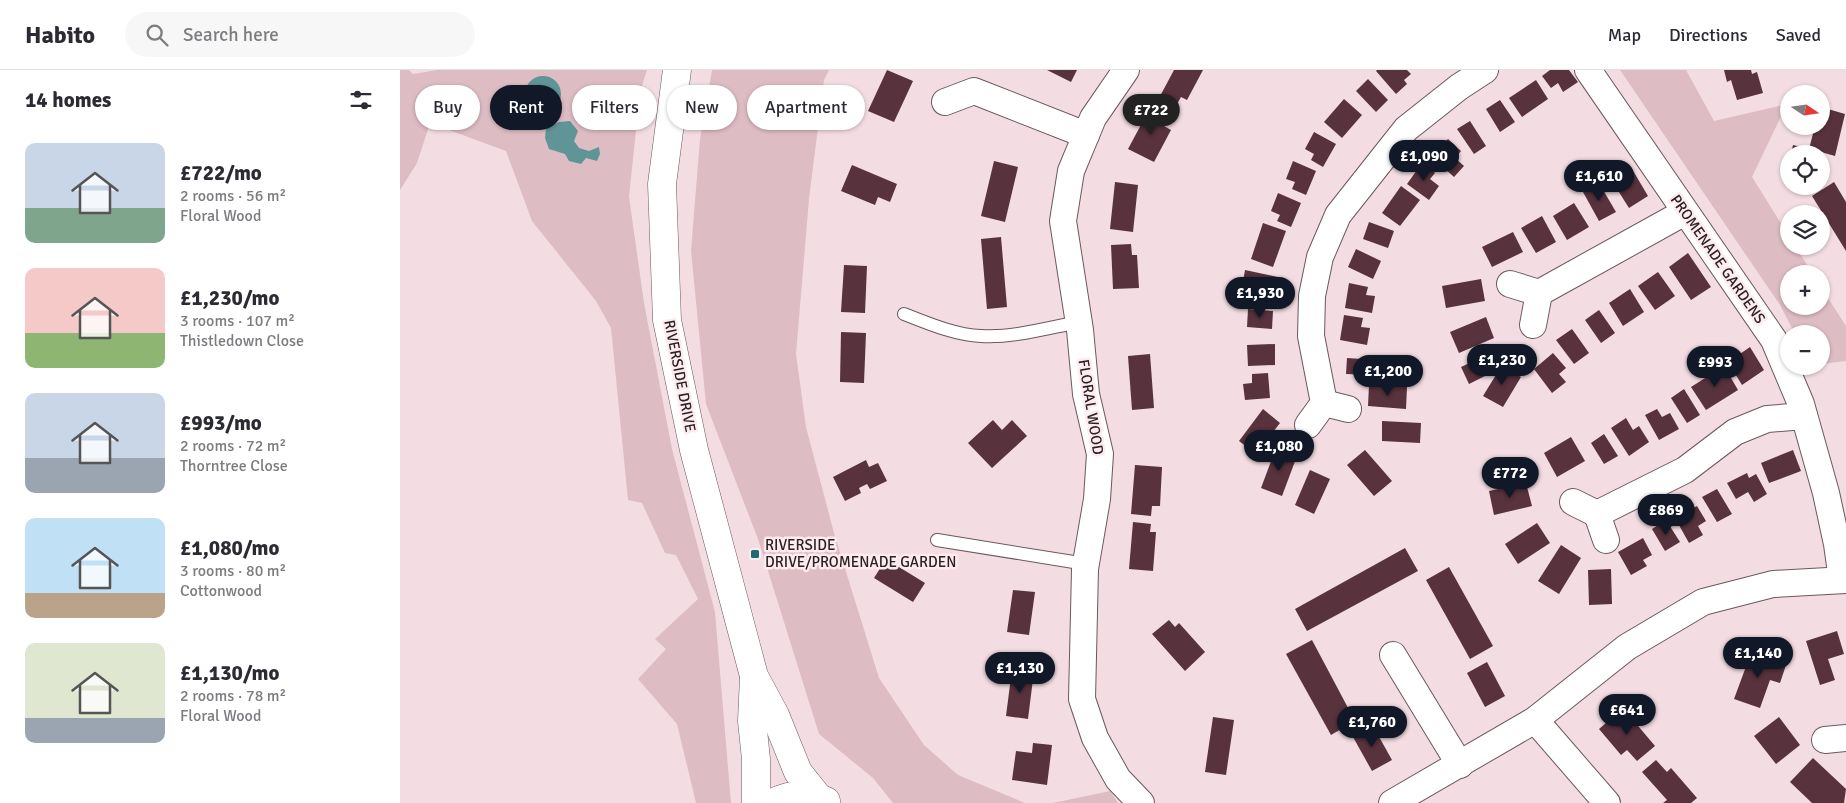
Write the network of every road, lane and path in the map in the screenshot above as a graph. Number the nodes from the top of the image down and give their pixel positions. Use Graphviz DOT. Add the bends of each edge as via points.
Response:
graph roads {
  1 [pos="676,70"];
  2 [pos="1126,70"];
  3 [pos="1485,70"];
  4 [pos="1588,70"];
  5 [pos="945,102"];
  6 [pos="1086,135"];
  7 [pos="1685,212"];
  8 [pos="1510,284"];
  9 [pos="1539,293"];
  10 [pos="904,314"];
  11 [pos="1079,322"];
  12 [pos="1533,325"];
  13 [pos="1804,416"];
  14 [pos="1308,426"];
  15 [pos="1573,502"];
  16 [pos="1597,514"];
  17 [pos="937,540"];
  18 [pos="1606,540"];
  19 [pos="1086,564"];
  20 [pos="1844,580"];
  21 [pos="1393,655"];
  22 [pos="754,676"];
  23 [pos="1535,720"];
  24 [pos="1460,765"];
  25 [pos="824,800"];
  26 [pos="756,803"];
  27 [pos="772,803"];
  28 [pos="1141,803"];
  29 [pos="1392,803"];
  30 [pos="1608,803"];
  1 -- 22 [label="street, RIVERSIDE DRIVE" via="662,184 667,320 694,450"];
  2 -- 6 [label="street, FLORAL WOOD" via="1093,118"];
  3 -- 14 [label="street" via="1406,129 1338,215 1320,257 1312,296 1311,336 1336,406"];
  4 -- 7 [label="street, PROMENADE GARDENS"];
  5 -- 6 [label="street" via="974,91"];
  6 -- 11 [label="street, FLORAL WOOD" via="1071,171 1063,221"];
  7 -- 9 [label="street"];
  7 -- 13 [label="street, PROMENADE GARDENS" via="1774,340"];
  8 -- 9 [label="street"];
  9 -- 12 [label="street"];
  10 -- 11 [label="lane" via="979,336 1002,336"];
  11 -- 19 [label="street, FLORAL WOOD" via="1086,394 1100,454 1097,499"];
  13 -- 16 [label="street" via="1767,419 1735,432 1685,470"];
  13 -- 20 [label="street, PROMENADE GARDENS" via="1826,492"];
  15 -- 16 [label="street"];
  16 -- 18 [label="street"];
  17 -- 19 [label="lane"];
  19 -- 28 [label="street, FLORAL WOOD" via="1082,699 1100,746 1118,779"];
  20 -- 23 [label="street, PROMENADE GARDENS" via="1774,584 1703,602 1627,647"];
  21 -- 24 [label="street"];
  22 -- 25 [label="street, RIVERSIDE DRIVE" via="775,715 798,772"];
  22 -- 26 [label="street, RIVERSIDE DRIVE" via="752,720"];
  23 -- 24 [label="street, PROMENADE GARDENS"];
  23 -- 30 [label="street"];
  24 -- 29 [label="street, PROMENADE GARDENS"];
  25 -- 27 [label="street" via="800,794"];
}
